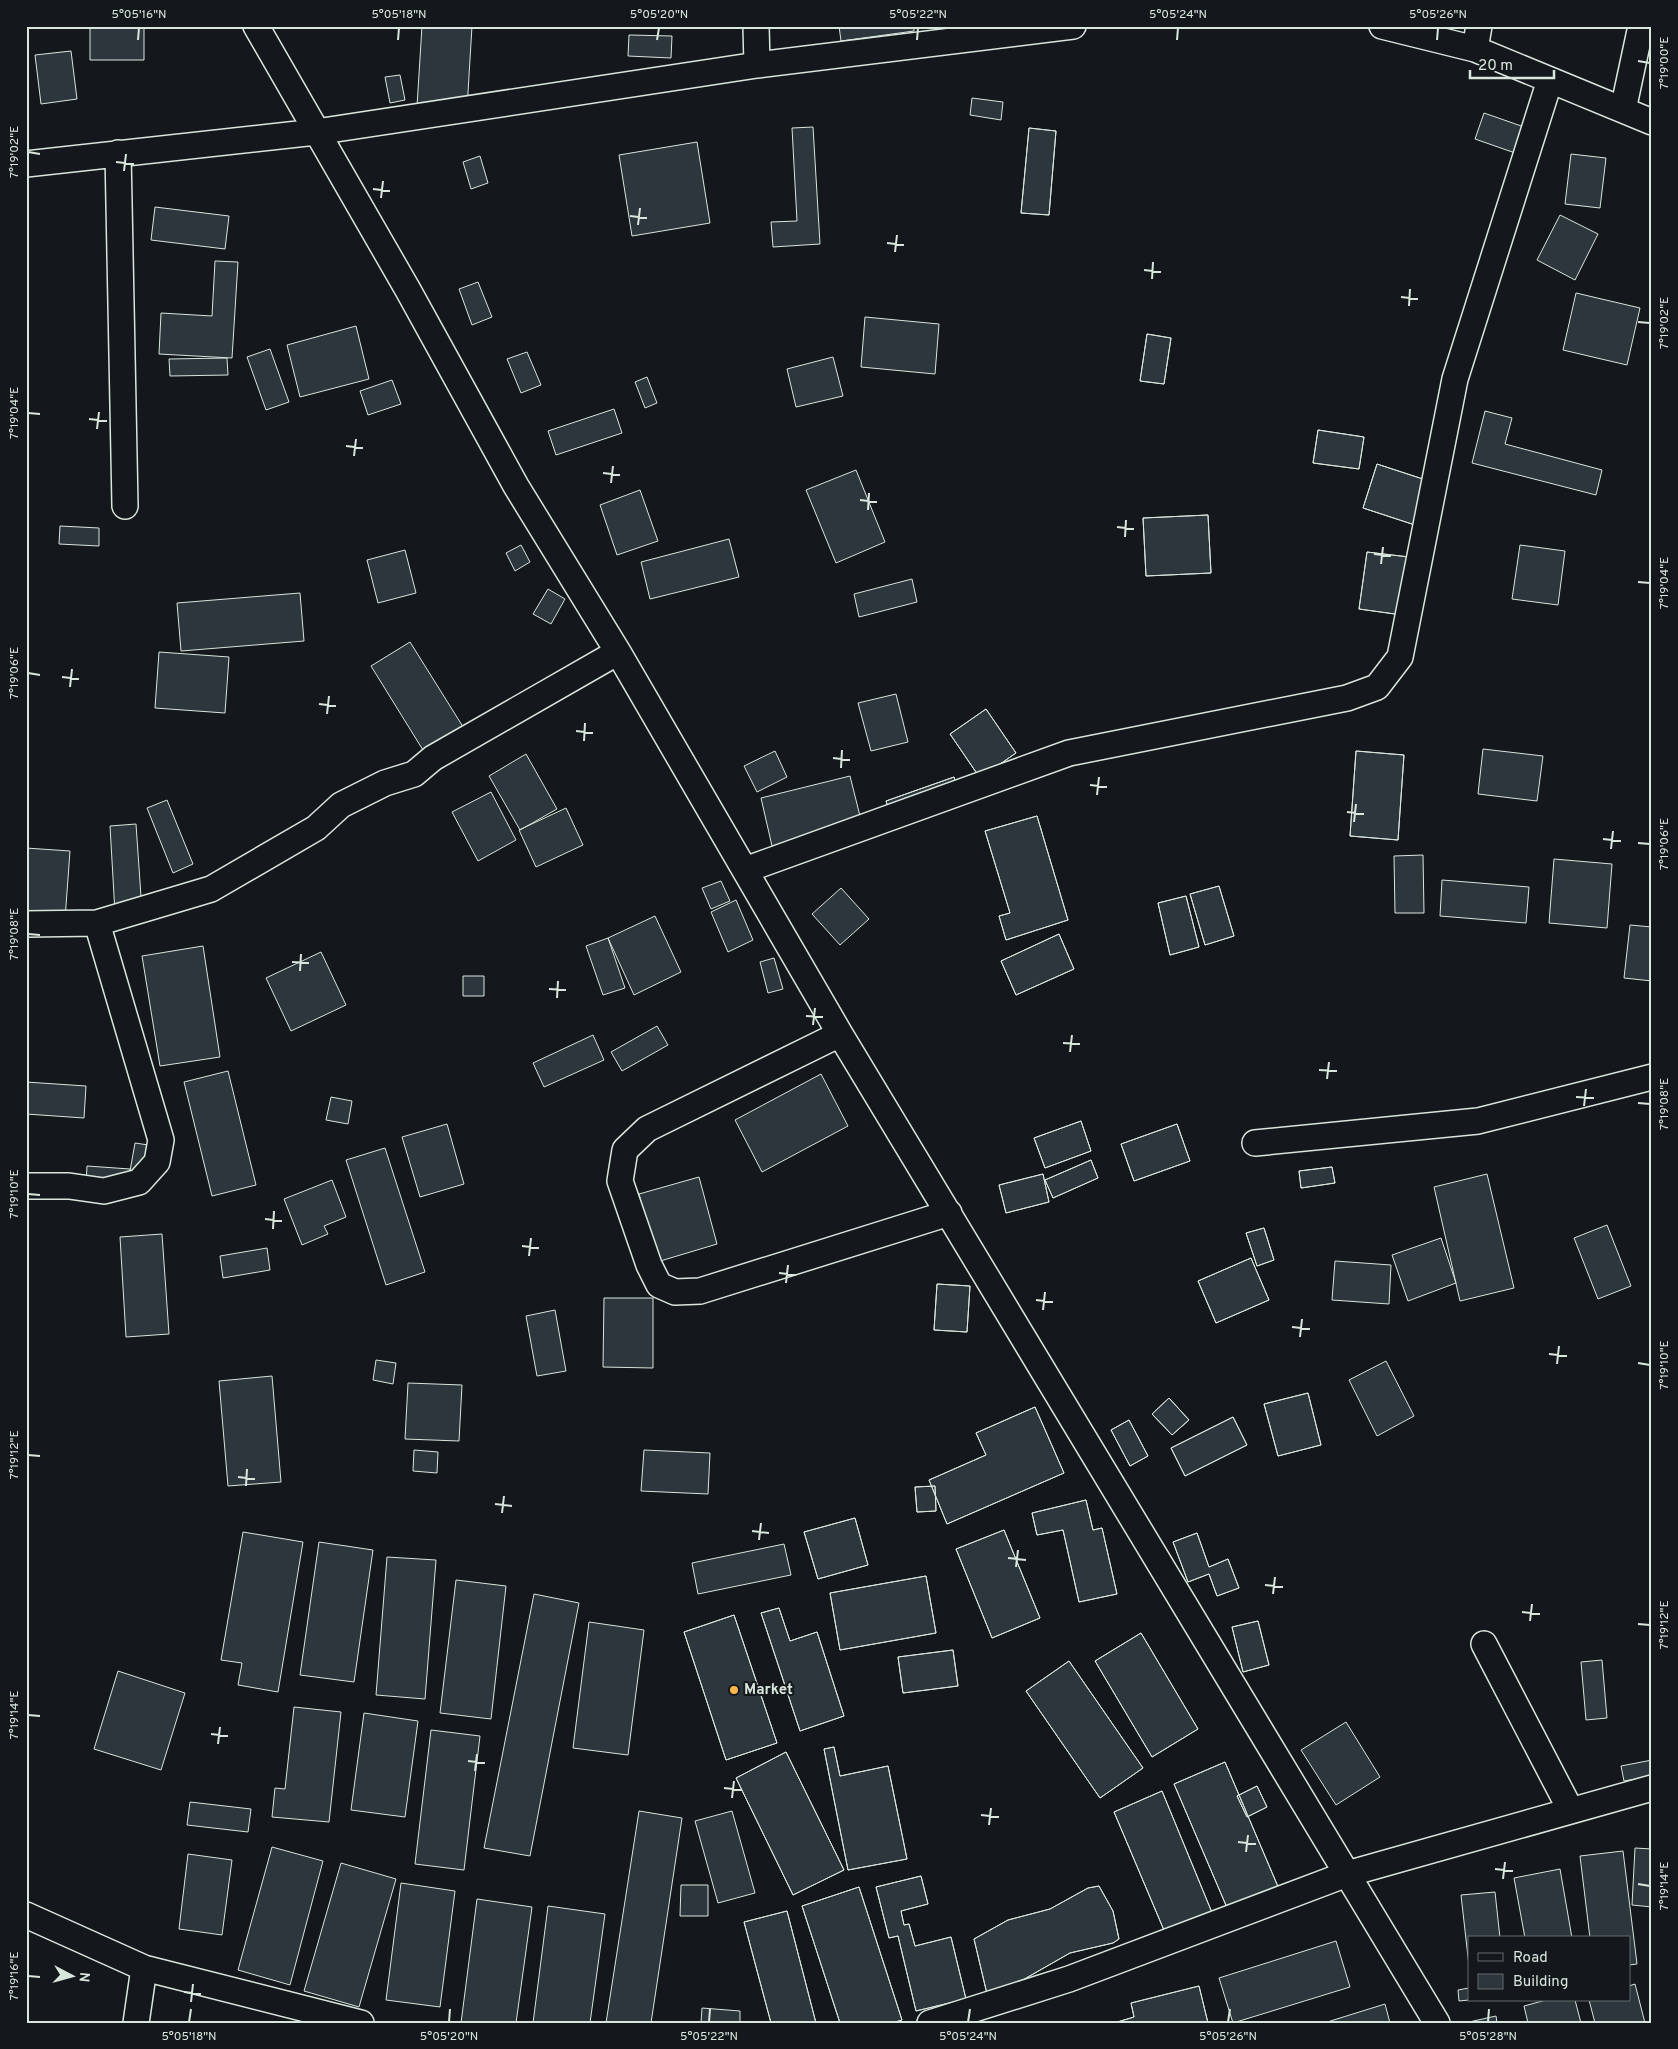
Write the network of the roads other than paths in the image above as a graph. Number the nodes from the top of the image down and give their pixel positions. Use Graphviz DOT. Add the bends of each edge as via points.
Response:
graph roads {
  1 [pos="256,26"];
  2 [pos="756,26"];
  3 [pos="1073,26"];
  4 [pos="1382,26"];
  5 [pos="1641,26"];
  6 [pos="962,33"];
  7 [pos="1477,38"];
  8 [pos="757,65"];
  9 [pos="1550,80"];
  10 [pos="1623,110"];
  11 [pos="1652,122"];
  12 [pos="316,132"];
  13 [pos="118,153"];
  14 [pos="26,164"];
  15 [pos="125,506"];
  16 [pos="618,652"];
  17 [pos="745,870"];
  18 [pos="98,923"];
  19 [pos="26,924"];
  20 [pos="840,1034"];
  21 [pos="1652,1077"];
  22 [pos="1255,1143"];
  23 [pos="26,1186"];
  24 [pos="949,1214"];
  25 [pos="1484,1644"];
  26 [pos="1652,1788"];
  27 [pos="1570,1809"];
  28 [pos="1347,1874"];
  29 [pos="26,1915"];
  30 [pos="144,1968"];
  31 [pos="136,2023"];
  32 [pos="361,2023"];
  33 [pos="930,2023"];
  34 [pos="1437,2023"];
  1 -- 12 [label="street"];
  2 -- 8 [label="street"];
  3 -- 6 [label="street"];
  4 -- 7 [label="street"];
  5 -- 10 [label="street"];
  6 -- 8 [label="street"];
  7 -- 9 [label="street"];
  8 -- 12 [label="street"];
  9 -- 10 [label="street"];
  9 -- 17 [label="street" via="1455,379 1400,657 1377,688 1346,698 1069,753"];
  10 -- 11 [label="street"];
  12 -- 13 [label="street"];
  12 -- 16 [label="street" via="516,486"];
  13 -- 14 [label="street"];
  13 -- 15 [label="street"];
  16 -- 17 [label="street"];
  16 -- 18 [label="street" via="433,758 414,774 385,783 341,806 316,828 211,889"];
  17 -- 20 [label="street"];
  18 -- 19 [label="street"];
  18 -- 23 [label="street" via="161,1140 157,1162 138,1182 104,1191 69,1186"];
  20 -- 24 [label="street"];
  20 -- 24 [label="street" via="647,1129 625,1150 620,1181 659,1285 675,1292 700,1291"];
  21 -- 22 [label="street" via="1478,1121"];
  24 -- 28 [label="street"];
  25 -- 27 [label="street"];
  26 -- 27 [label="street"];
  27 -- 28 [label="street"];
  28 -- 33 [label="street" via="1069,1979"];
  28 -- 34 [label="street"];
  29 -- 30 [label="street"];
  30 -- 31 [label="street"];
  30 -- 32 [label="street"];
}
